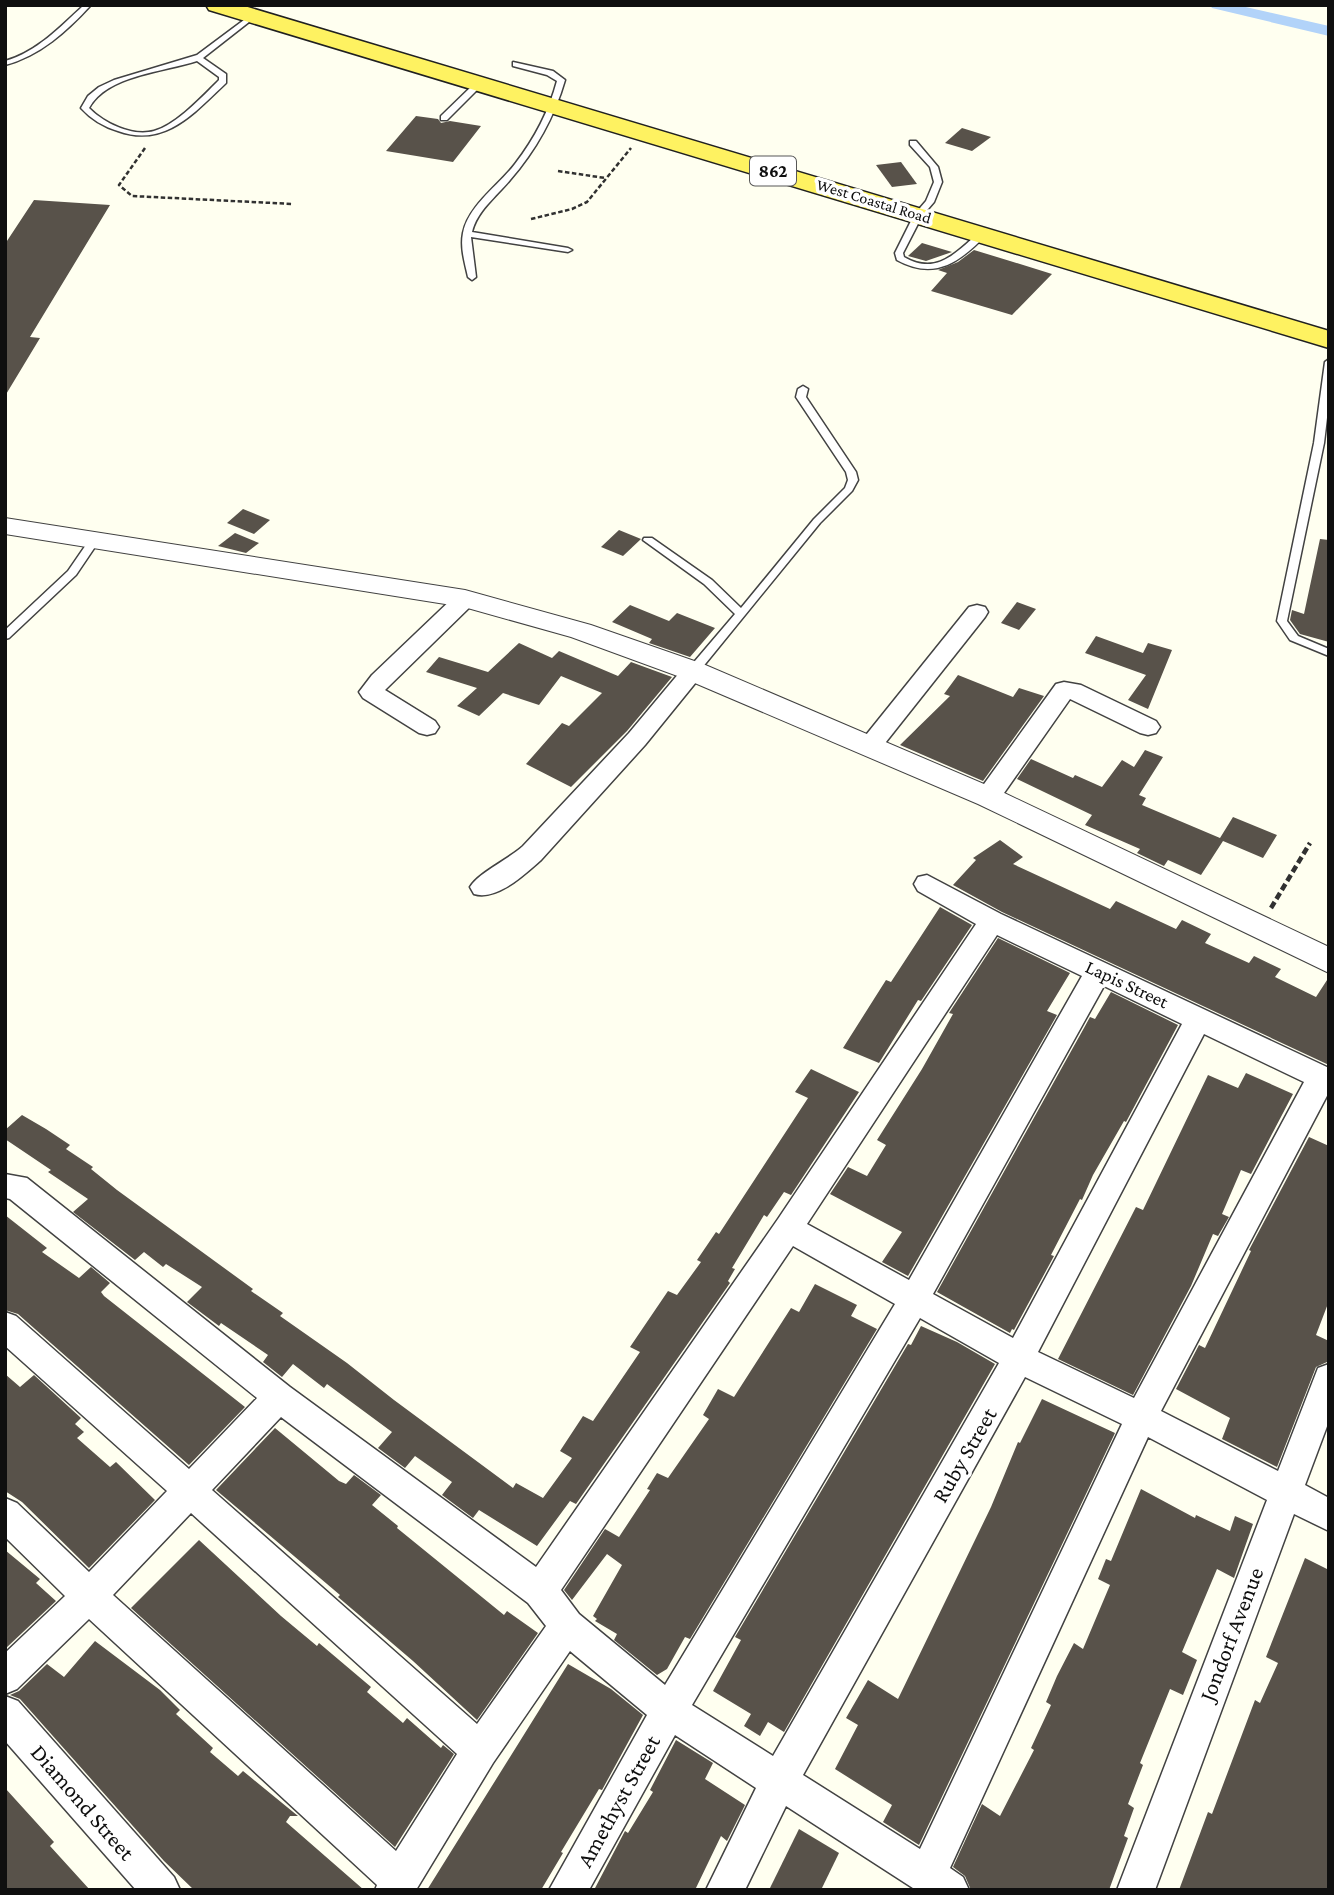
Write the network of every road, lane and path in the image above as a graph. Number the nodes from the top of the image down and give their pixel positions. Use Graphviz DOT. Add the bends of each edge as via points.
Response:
graph roads {
  1 [pos="88,5"];
  2 [pos="217,5"];
  3 [pos="254,16"];
  4 [pos="198,58"];
  5 [pos="5,63"];
  6 [pos="516,64"];
  7 [pos="478,85"];
  8 [pos="554,108"];
  9 [pos="444,118"];
  10 [pos="645,132"];
  11 [pos="157,134"];
  12 [pos="913,143"];
  13 [pos="558,171"];
  14 [pos="605,178"];
  15 [pos="293,204"];
  16 [pos="918,215"];
  17 [pos="530,219"];
  18 [pos="467,234"];
  19 [pos="983,234"];
  20 [pos="568,250"];
  21 [pos="471,276"];
  22 [pos="1329,340"];
  23 [pos="1329,362"];
  24 [pos="803,389"];
  25 [pos="5,526"];
  26 [pos="648,540"];
  27 [pos="94,541"];
  28 [pos="465,599"];
  29 [pos="977,612"];
  30 [pos="741,614"];
  31 [pos="5,636"];
  32 [pos="1329,653"];
  33 [pos="693,671"];
  34 [pos="427,727"];
  35 [pos="1148,727"];
  36 [pos="870,746"];
  37 [pos="988,797"];
  38 [pos="1310,842"];
  39 [pos="927,884"];
  40 [pos="483,887"];
  41 [pos="992,921"];
  42 [pos="1257,929"];
  43 [pos="1329,961"];
  44 [pos="1098,970"];
  45 [pos="1199,1018"];
  46 [pos="1325,1079"];
  47 [pos="5,1186"];
  48 [pos="788,1228"];
  49 [pos="914,1300"];
  50 [pos="5,1326"];
  51 [pos="1019,1358"];
  52 [pos="1329,1378"];
  53 [pos="279,1397"];
  54 [pos="1141,1417"];
  55 [pos="189,1491"];
  56 [pos="1284,1493"];
  57 [pos="5,1514"];
  58 [pos="1329,1515"];
  59 [pos="540,1591"];
  60 [pos="89,1596"];
  61 [pos="567,1626"];
  62 [pos="5,1677"];
  63 [pos="668,1712"];
  64 [pos="5,1714"];
  65 [pos="480,1750"];
  66 [pos="778,1783"];
  67 [pos="938,1883"];
  68 [pos="397,1885"];
  69 [pos="161,1890"];
  70 [pos="568,1890"];
  71 [pos="725,1890"];
  72 [pos="1136,1890"];
  1 -- 5 [label="lane" via="33,53"];
  2 -- 3 [label="main road, West Coastal Road / 862"];
  3 -- 4 [label="lane"];
  3 -- 7 [label="main road, West Coastal Road / 862"];
  4 -- 11 [label="lane" via="223,76 223,81"];
  4 -- 11 [label="lane" via="144,72 87,99 85,108 94,119 122,130"];
  6 -- 8 [label="lane" via="561,80"];
  7 -- 8 [label="main road, West Coastal Road / 862"];
  7 -- 9 [label="lane"];
  8 -- 10 [label="main road, West Coastal Road / 862"];
  8 -- 18 [label="lane" via="510,176 472,220"];
  10 -- 14 [label="path"];
  10 -- 16 [label="main road, West Coastal Road / 862"];
  11 -- 15 [label="path" via="119,185 132,196"];
  12 -- 16 [label="lane" via="934,167 938,182 930,202"];
  13 -- 14 [label="path"];
  14 -- 17 [label="path" via="578,207"];
  16 -- 19 [label="main road, West Coastal Road / 862"];
  16 -- 19 [label="lane" via="899,253 905,262 924,268 941,267"];
  18 -- 20 [label="lane"];
  18 -- 21 [label="lane"];
  19 -- 22 [label="main road, West Coastal Road / 862"];
  23 -- 32 [label="lane" via="1319,443 1282,621 1294,638"];
  24 -- 30 [label="lane" via="801,397 853,480"];
  25 -- 27 [label="street"];
  26 -- 30 [label="lane" via="708,582"];
  27 -- 28 [label="street"];
  27 -- 31 [label="lane" via="72,573"];
  28 -- 33 [label="street" via="581,631"];
  28 -- 34 [label="street" via="372,692"];
  29 -- 36 [label="street"];
  30 -- 33 [label="lane"];
  33 -- 36 [label="street"];
  33 -- 40 [label="street" via="533,853"];
  35 -- 37 [label="street" via="1064,690"];
  36 -- 37 [label="street"];
  37 -- 42 [label="street"];
  38 -- 42 [label="path"];
  39 -- 41 [label="street, Lapis Street"];
  41 -- 44 [label="street, Lapis Street"];
  41 -- 48 [label="street"];
  42 -- 43 [label="street"];
  44 -- 45 [label="street, Lapis Street"];
  44 -- 49 [label="street, Amethyst Street"];
  45 -- 46 [label="street, Lapis Street"];
  45 -- 51 [label="street, Ruby Street"];
  46 -- 54 [label="street"];
  47 -- 53 [label="street" via="28,1196"];
  48 -- 49 [label="street"];
  48 -- 59 [label="street"];
  49 -- 51 [label="street"];
  49 -- 63 [label="street, Amethyst Street"];
  50 -- 55 [label="street"];
  51 -- 54 [label="street"];
  51 -- 66 [label="street, Ruby Street"];
  52 -- 56 [label="street, Jondorf Avenue"];
  53 -- 55 [label="street"];
  53 -- 59 [label="street"];
  54 -- 56 [label="street"];
  54 -- 67 [label="street"];
  55 -- 60 [label="street"];
  55 -- 65 [label="street"];
  56 -- 58 [label="street"];
  56 -- 72 [label="street, Jondorf Avenue"];
  57 -- 60 [label="street"];
  59 -- 61 [label="street"];
  60 -- 62 [label="street"];
  60 -- 68 [label="street"];
  61 -- 63 [label="street"];
  61 -- 65 [label="street"];
  63 -- 66 [label="street"];
  63 -- 70 [label="street, Amethyst Street"];
  64 -- 69 [label="street, Diamond Street"];
  65 -- 68 [label="street"];
  66 -- 67 [label="street"];
  66 -- 71 [label="street, Ruby Street"];
}
